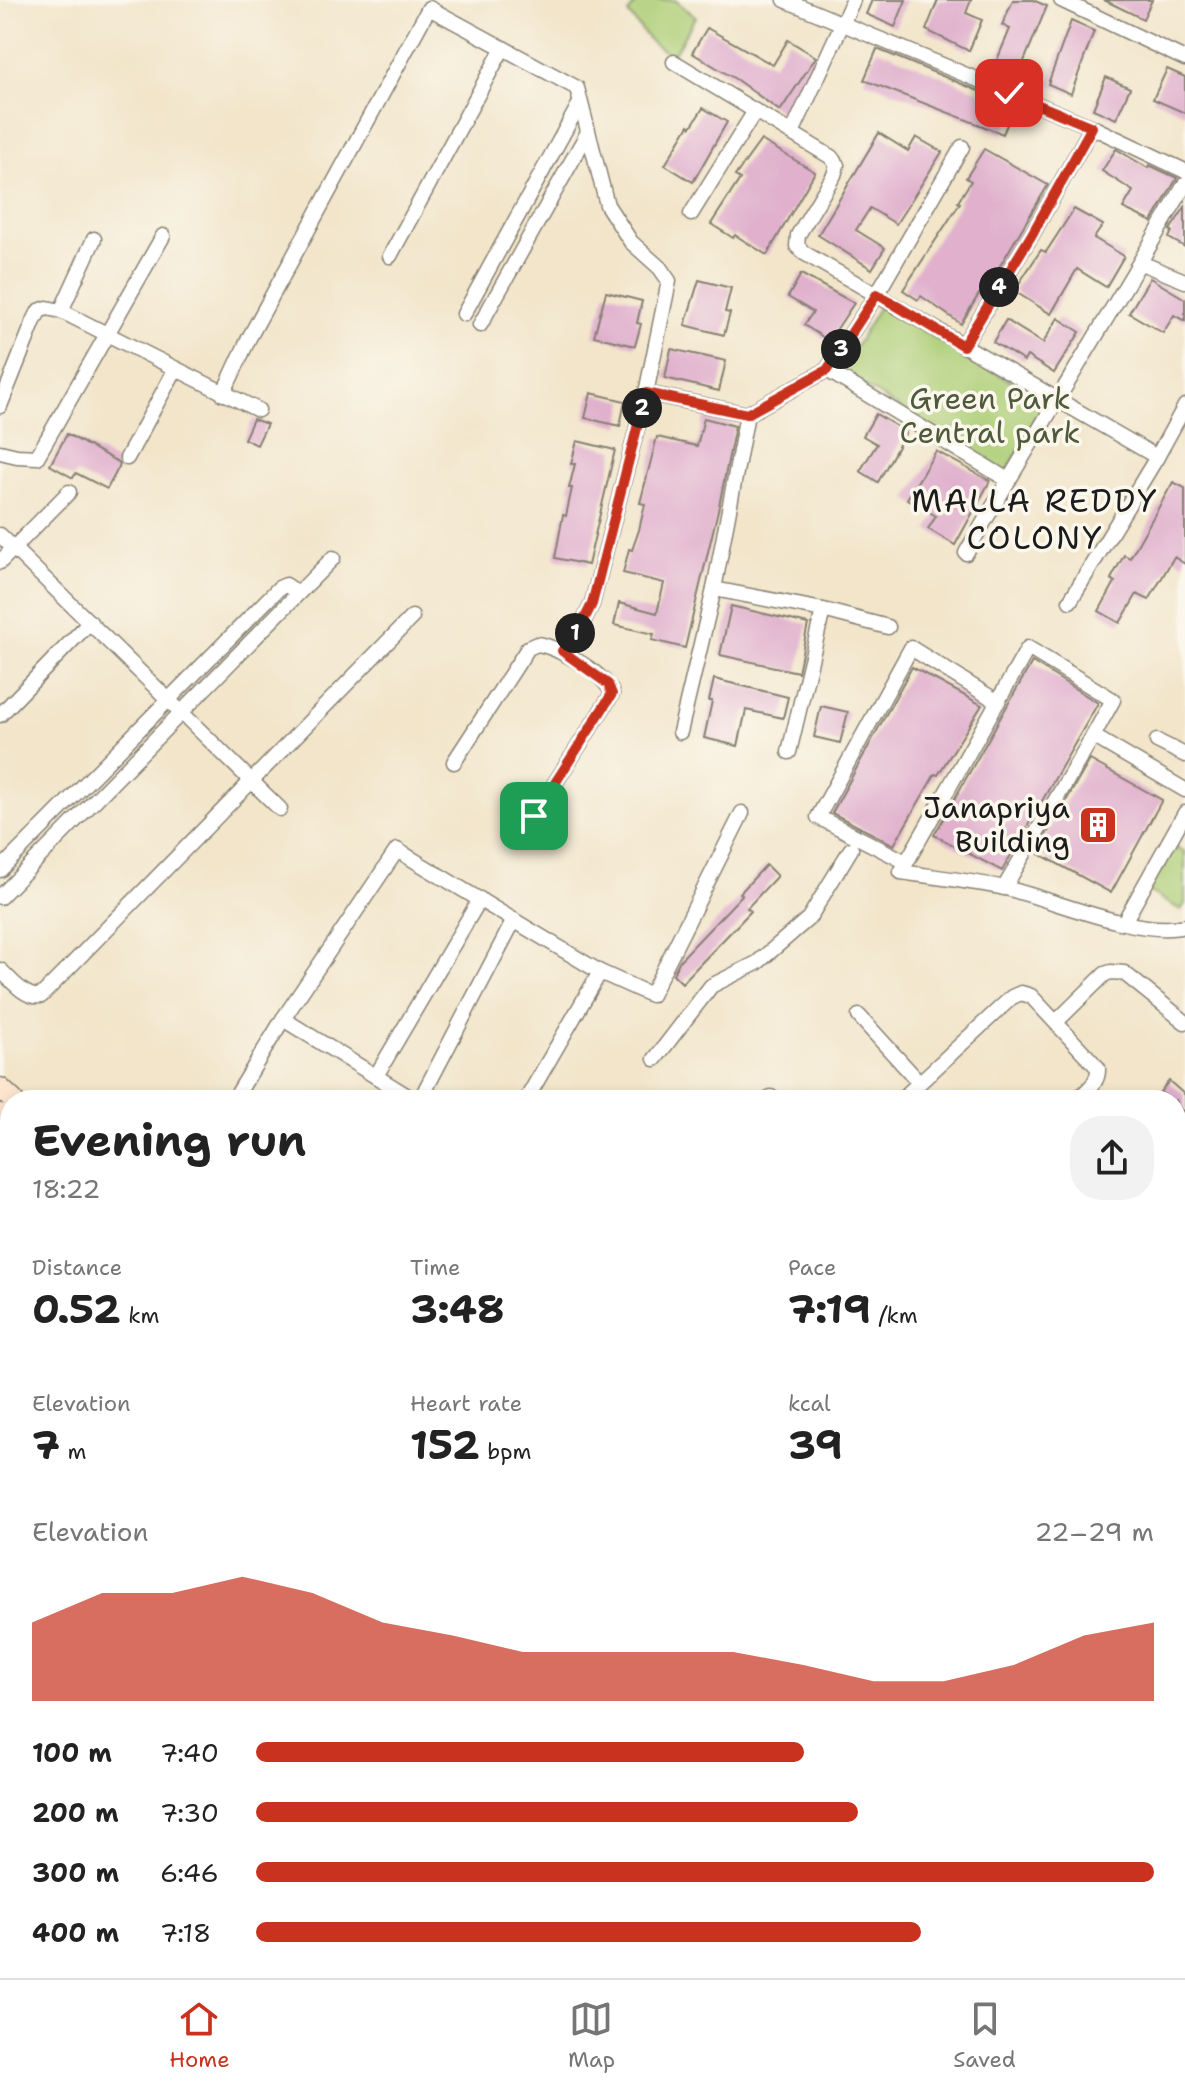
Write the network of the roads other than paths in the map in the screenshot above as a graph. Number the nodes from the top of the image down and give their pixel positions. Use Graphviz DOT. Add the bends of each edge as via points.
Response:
graph roads {
  1 [pos="785,0"];
  2 [pos="853,0"];
  3 [pos="1061,0"];
  4 [pos="1083,4"];
  5 [pos="843,24"];
  6 [pos="503,48"];
  7 [pos="1185,59"];
  8 [pos="674,62"];
  9 [pos="580,103"];
  10 [pos="755,111"];
  11 [pos="1092,127"];
  12 [pos="792,133"];
  13 [pos="587,134"];
  14 [pos="962,147"];
  15 [pos="1185,171"];
  16 [pos="1185,184"];
  17 [pos="691,214"];
  18 [pos="163,236"];
  19 [pos="94,239"];
  20 [pos="390,256"];
  21 [pos="1141,263"];
  22 [pos="489,268"];
  23 [pos="507,278"];
  24 [pos="1185,281"];
  25 [pos="877,294"];
  26 [pos="61,311"];
  27 [pos="464,314"];
  28 [pos="480,325"];
  29 [pos="105,334"];
  30 [pos="963,346"];
  31 [pos="175,370"];
  32 [pos="821,374"];
  33 [pos="646,393"];
  34 [pos="223,394"];
  35 [pos="1055,400"];
  36 [pos="0,406"];
  37 [pos="1185,406"];
  38 [pos="258,410"];
  39 [pos="747,414"];
  40 [pos="0,452"];
  41 [pos="1157,457"];
  42 [pos="127,458"];
  43 [pos="1008,480"];
  44 [pos="69,492"];
  45 [pos="0,535"];
  46 [pos="14,548"];
  47 [pos="966,553"];
  48 [pos="333,558"];
  49 [pos="0,562"];
  50 [pos="714,589"];
  51 [pos="298,593"];
  52 [pos="1070,601"];
  53 [pos="823,610"];
  54 [pos="412,617"];
  55 [pos="90,622"];
  56 [pos="888,627"];
  57 [pos="562,651"];
  58 [pos="169,700"];
  59 [pos="998,702"];
  60 [pos="181,712"];
  61 [pos="0,715"];
  62 [pos="680,732"];
  63 [pos="1093,736"];
  64 [pos="1157,741"];
  65 [pos="789,752"];
  66 [pos="1185,755"];
  67 [pos="454,762"];
  68 [pos="251,781"];
  69 [pos="1185,790"];
  70 [pos="280,809"];
  71 [pos="742,813"];
  72 [pos="1185,813"];
  73 [pos="534,816"];
  74 [pos="851,849"];
  75 [pos="906,862"];
  76 [pos="0,870"];
  77 [pos="1004,888"];
  78 [pos="0,897"];
  79 [pos="480,899"];
  80 [pos="514,920"];
  81 [pos="1124,922"];
  82 [pos="1185,926"];
  83 [pos="0,970"];
  84 [pos="600,972"];
  85 [pos="859,1016"];
  86 [pos="283,1019"];
  87 [pos="1056,1022"];
  88 [pos="1185,1022"];
  89 [pos="655,1059"];
  90 [pos="376,1076"];
  91 [pos="919,1082"];
  92 [pos="240,1090"];
  93 [pos="400,1090"];
  94 [pos="422,1090"];
  95 [pos="532,1090"];
  96 [pos="911,1090"];
  97 [pos="1087,1090"];
  1 -- 5 [label="street"];
  2 -- 5 [label="street"];
  3 -- 4 [label="street"];
  4 -- 7 [label="street"];
  5 -- 11 [label="street"];
  5 -- 12 [label="street"];
  6 -- 9 [label="street" via="577,88"];
  6 -- 20 [label="street"];
  6 -- 34 [label="street" via="429,8"];
  8 -- 10 [label="street"];
  9 -- 13 [label="street"];
  9 -- 22 [label="street"];
  10 -- 12 [label="street"];
  10 -- 17 [label="street"];
  11 -- 15 [label="street"];
  11 -- 30 [label="street"];
  12 -- 25 [label="street" via="837,165 797,246"];
  13 -- 23 [label="street"];
  13 -- 33 [label="street" via="607,205 631,242 669,281"];
  14 -- 25 [label="street"];
  16 -- 21 [label="street"];
  18 -- 29 [label="street"];
  19 -- 26 [label="street"];
  21 -- 24 [label="street"];
  21 -- 35 [label="street"];
  22 -- 23 [label="street"];
  22 -- 27 [label="street"];
  23 -- 28 [label="street"];
  25 -- 30 [label="street"];
  25 -- 32 [label="street"];
  26 -- 29 [label="street"];
  26 -- 36 [label="street" via="39,311"];
  29 -- 31 [label="street"];
  29 -- 40 [label="street" via="37,457"];
  30 -- 35 [label="street"];
  31 -- 34 [label="street"];
  31 -- 42 [label="street"];
  32 -- 39 [label="street"];
  32 -- 43 [label="street"];
  33 -- 39 [label="street"];
  33 -- 57 [label="street" via="592,604"];
  34 -- 38 [label="street"];
  35 -- 41 [label="street"];
  35 -- 43 [label="street"];
  37 -- 41 [label="street"];
  39 -- 50 [label="street"];
  41 -- 52 [label="street"];
  43 -- 47 [label="street"];
  44 -- 46 [label="street"];
  45 -- 46 [label="street"];
  46 -- 49 [label="street"];
  46 -- 55 [label="street"];
  48 -- 51 [label="street"];
  50 -- 53 [label="street"];
  50 -- 62 [label="street"];
  51 -- 58 [label="street" via="286,585 279,588"];
  51 -- 60 [label="street"];
  53 -- 56 [label="street"];
  53 -- 65 [label="street"];
  54 -- 68 [label="street"];
  55 -- 58 [label="street"];
  55 -- 61 [label="street"];
  57 -- 67 [label="street" via="537,644 528,648"];
  57 -- 73 [label="street" via="608,684 612,694"];
  58 -- 60 [label="street"];
  58 -- 76 [label="street"];
  59 -- 63 [label="street" via="1028,648 1113,700"];
  59 -- 75 [label="street"];
  59 -- 75 [label="street" via="911,648 818,817"];
  60 -- 68 [label="street"];
  60 -- 78 [label="street"];
  63 -- 69 [label="street"];
  63 -- 77 [label="street"];
  64 -- 66 [label="street"];
  68 -- 70 [label="street"];
  68 -- 83 [label="street" via="41,996 27,994"];
  71 -- 84 [label="street" via="651,995"];
  72 -- 81 [label="street"];
  74 -- 89 [label="street" via="809,918 757,963 711,986"];
  75 -- 77 [label="street" via="901,872"];
  77 -- 81 [label="street"];
  79 -- 80 [label="street"];
  79 -- 86 [label="street" via="397,850"];
  79 -- 90 [label="street"];
  80 -- 84 [label="street"];
  80 -- 94 [label="street"];
  81 -- 82 [label="street"];
  84 -- 95 [label="street"];
  85 -- 91 [label="street"];
  86 -- 90 [label="street"];
  86 -- 92 [label="street"];
  87 -- 88 [label="street" via="1111,972 1124,973"];
  87 -- 91 [label="street" via="1031,996 1021,993"];
  87 -- 97 [label="street" via="1098,1068"];
  90 -- 93 [label="street"];
  91 -- 96 [label="street"];
}
